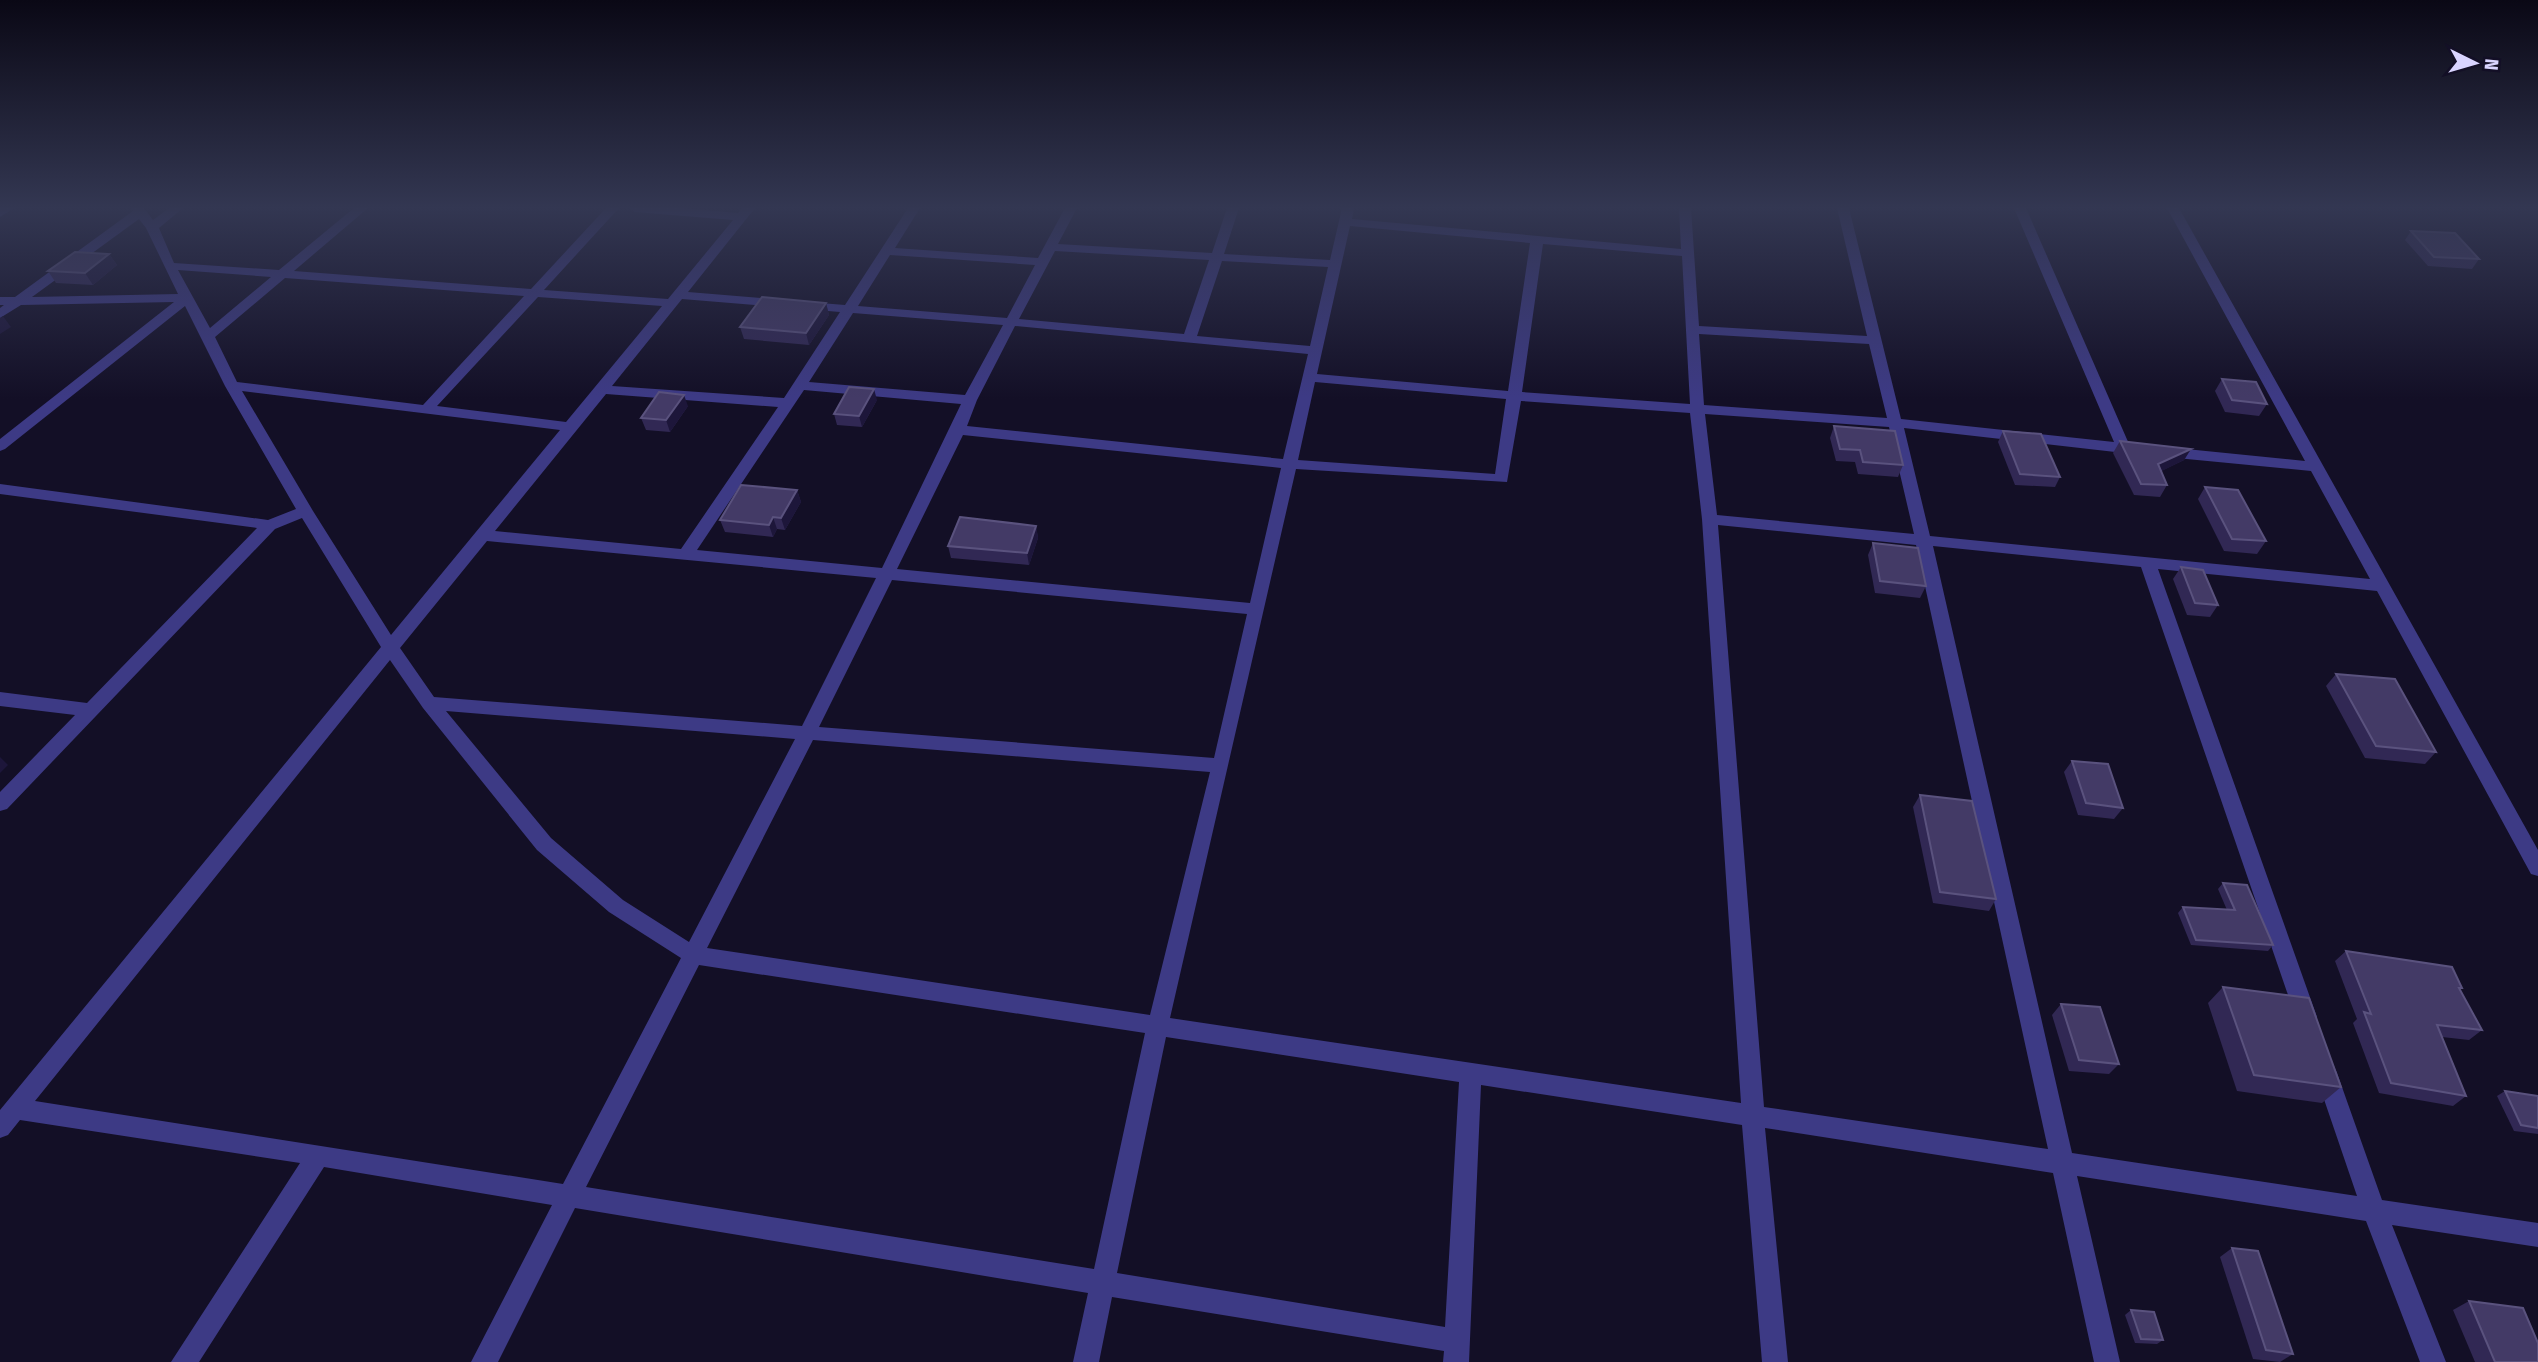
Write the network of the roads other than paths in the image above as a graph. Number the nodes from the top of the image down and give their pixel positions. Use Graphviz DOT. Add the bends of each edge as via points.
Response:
graph roads {
  1 [pos="57,272"];
  2 [pos="172,272"];
  3 [pos="233,272"];
  4 [pos="285,272"];
  5 [pos="553,272"];
  6 [pos="698,272"];
  7 [pos="873,272"];
  8 [pos="1036,272"];
  9 [pos="1212,272"];
  10 [pos="1333,272"];
  11 [pos="1532,272"];
  12 [pos="1688,272"];
  13 [pos="1857,272"];
  14 [pos="2047,272"];
  15 [pos="2208,272"];
  16 [pos="281,275"];
  17 [pos="532,294"];
  18 [pos="187,298"];
  19 [pos="676,299"];
  20 [pos="0,301"];
  21 [pos="17,302"];
  22 [pos="848,310"];
  23 [pos="0,314"];
  24 [pos="1012,322"];
  25 [pos="1693,330"];
  26 [pos="208,336"];
  27 [pos="1188,340"];
  28 [pos="1873,340"];
  29 [pos="1315,351"];
  30 [pos="1309,377"];
  31 [pos="799,385"];
  32 [pos="232,386"];
  33 [pos="602,389"];
  34 [pos="1515,396"];
  35 [pos="970,400"];
  36 [pos="788,403"];
  37 [pos="1697,408"];
  38 [pos="426,410"];
  39 [pos="1895,423"];
  40 [pos="570,427"];
  41 [pos="958,430"];
  42 [pos="0,446"];
  43 [pos="2124,448"];
  44 [pos="1289,464"];
  45 [pos="2316,467"];
  46 [pos="0,489"];
  47 [pos="305,511"];
  48 [pos="1710,519"];
  49 [pos="269,525"];
  50 [pos="483,535"];
  51 [pos="1923,539"];
  52 [pos="686,554"];
  53 [pos="2147,562"];
  54 [pos="886,573"];
  55 [pos="2381,586"];
  56 [pos="1256,609"];
  57 [pos="391,648"];
  58 [pos="0,699"];
  59 [pos="429,703"];
  60 [pos="90,710"];
  61 [pos="808,732"];
  62 [pos="1221,766"];
  63 [pos="0,804"];
  64 [pos="2538,868"];
  65 [pos="693,955"];
  66 [pos="1158,1025"];
  67 [pos="1471,1073"];
  68 [pos="1753,1116"];
  69 [pos="7,1118"];
  70 [pos="319,1155"];
  71 [pos="2062,1163"];
  72 [pos="569,1197"];
  73 [pos="2374,1210"];
  74 [pos="2538,1236"];
  75 [pos="1104,1283"];
  76 [pos="1456,1352"];
  77 [pos="184,1362"];
  78 [pos="484,1362"];
  79 [pos="1086,1362"];
  80 [pos="1775,1362"];
  81 [pos="2107,1362"];
  82 [pos="2433,1362"];
  1 -- 21 [label="street"];
  2 -- 18 [label="street"];
  3 -- 16 [label="street"];
  4 -- 16 [label="street"];
  5 -- 17 [label="street"];
  6 -- 19 [label="street"];
  7 -- 22 [label="street"];
  8 -- 24 [label="street"];
  9 -- 27 [label="street"];
  10 -- 29 [label="street"];
  11 -- 34 [label="street"];
  12 -- 25 [label="street"];
  13 -- 28 [label="street"];
  14 -- 43 [label="street"];
  15 -- 45 [label="street"];
  16 -- 17 [label="street"];
  16 -- 26 [label="street"];
  17 -- 19 [label="street"];
  17 -- 38 [label="street"];
  18 -- 21 [label="street"];
  18 -- 26 [label="street"];
  18 -- 42 [label="street"];
  19 -- 22 [label="street"];
  19 -- 33 [label="street"];
  20 -- 21 [label="street"];
  21 -- 23 [label="street"];
  22 -- 24 [label="street"];
  22 -- 31 [label="street"];
  24 -- 27 [label="street"];
  24 -- 35 [label="street"];
  25 -- 28 [label="street"];
  25 -- 37 [label="street"];
  26 -- 32 [label="street"];
  27 -- 29 [label="street"];
  28 -- 39 [label="street"];
  29 -- 30 [label="street"];
  30 -- 34 [label="street"];
  30 -- 44 [label="street"];
  31 -- 35 [label="street"];
  31 -- 36 [label="street"];
  32 -- 38 [label="street"];
  32 -- 47 [label="street"];
  33 -- 36 [label="street"];
  33 -- 40 [label="street"];
  34 -- 37 [label="street"];
  34 -- 44 [label="street" via="1502,479"];
  35 -- 41 [label="street"];
  36 -- 52 [label="street"];
  37 -- 39 [label="street"];
  37 -- 48 [label="street"];
  38 -- 40 [label="street"];
  39 -- 43 [label="street"];
  39 -- 51 [label="street"];
  40 -- 50 [label="street"];
  41 -- 44 [label="street"];
  41 -- 54 [label="street"];
  43 -- 45 [label="street"];
  44 -- 56 [label="street"];
  45 -- 55 [label="street"];
  46 -- 49 [label="street"];
  47 -- 49 [label="street"];
  47 -- 57 [label="street"];
  48 -- 51 [label="street"];
  48 -- 68 [label="street"];
  49 -- 60 [label="street"];
  50 -- 52 [label="street"];
  50 -- 57 [label="street"];
  51 -- 53 [label="street"];
  51 -- 71 [label="street"];
  52 -- 54 [label="street"];
  53 -- 55 [label="street"];
  53 -- 73 [label="street"];
  54 -- 56 [label="street"];
  54 -- 61 [label="street"];
  55 -- 64 [label="street"];
  56 -- 62 [label="street"];
  57 -- 59 [label="street"];
  57 -- 69 [label="street"];
  58 -- 60 [label="street"];
  59 -- 61 [label="street"];
  59 -- 65 [label="street" via="544,844 616,906"];
  60 -- 63 [label="street"];
  61 -- 62 [label="street"];
  61 -- 65 [label="street"];
  62 -- 66 [label="street"];
  65 -- 66 [label="street"];
  65 -- 72 [label="street"];
  66 -- 67 [label="street"];
  66 -- 75 [label="street"];
  67 -- 68 [label="street"];
  67 -- 76 [label="street"];
  68 -- 71 [label="street"];
  68 -- 80 [label="street"];
  69 -- 70 [label="street"];
  70 -- 72 [label="street"];
  70 -- 77 [label="street"];
  71 -- 73 [label="street"];
  71 -- 81 [label="street"];
  72 -- 75 [label="street"];
  72 -- 78 [label="street"];
  73 -- 74 [label="street"];
  73 -- 82 [label="street"];
  75 -- 76 [label="street"];
  75 -- 79 [label="street"];
}
